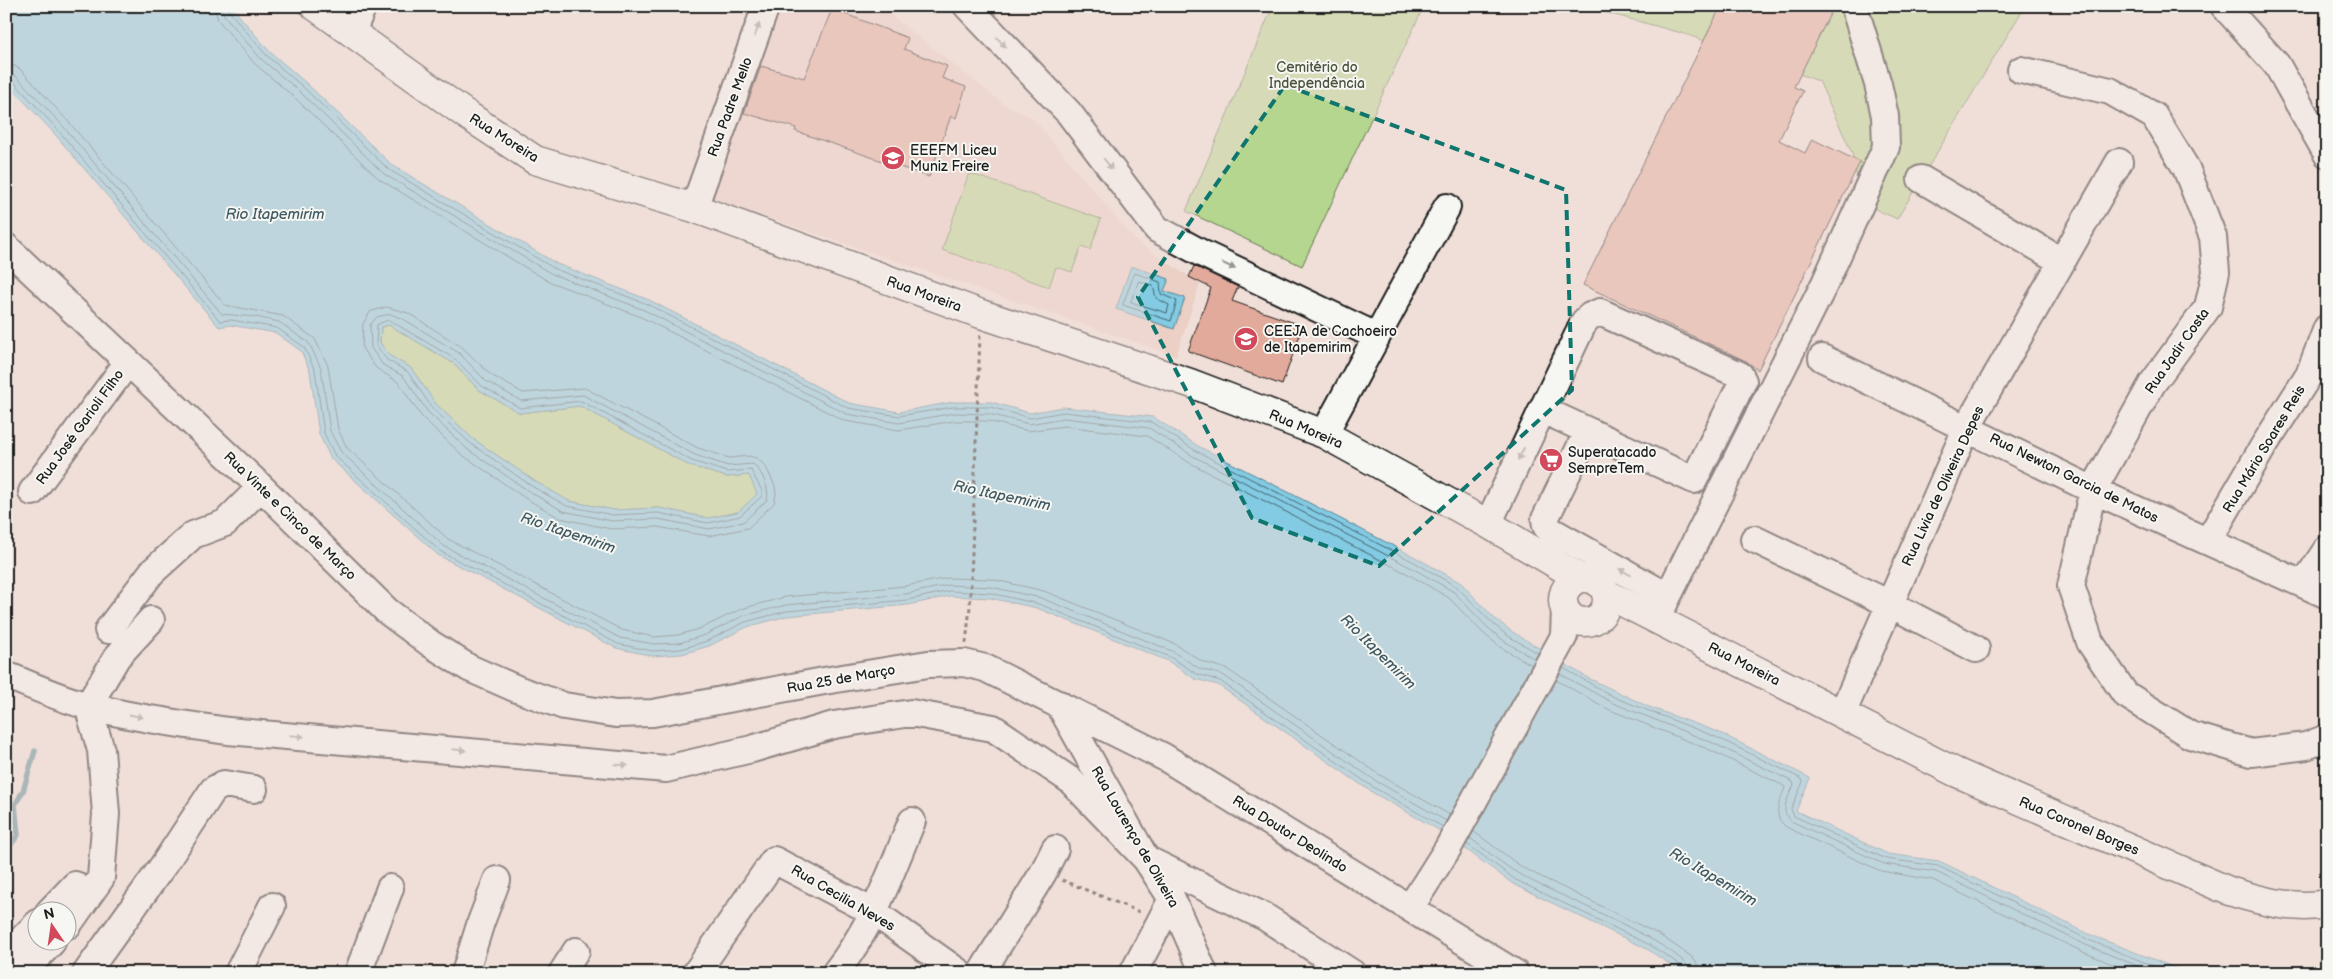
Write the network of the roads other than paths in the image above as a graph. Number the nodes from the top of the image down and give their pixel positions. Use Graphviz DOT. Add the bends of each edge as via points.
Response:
graph roads {
  1 [pos="315,6"];
  2 [pos="363,6"];
  3 [pos="766,6"];
  4 [pos="967,6"];
  5 [pos="1854,6"];
  6 [pos="2224,6"];
  7 [pos="352,32"];
  8 [pos="2021,70"];
  9 [pos="2327,154"];
  10 [pos="2119,162"];
  11 [pos="1921,179"];
  12 [pos="1447,207"];
  13 [pos="694,208"];
  14 [pos="6,247"];
  15 [pos="2061,261"];
  16 [pos="2327,328"];
  17 [pos="1376,336"];
  18 [pos="1822,358"];
  19 [pos="128,362"];
  20 [pos="2318,379"];
  21 [pos="1543,410"];
  22 [pos="1967,427"];
  23 [pos="1588,431"];
  24 [pos="1324,434"];
  25 [pos="262,487"];
  26 [pos="2093,490"];
  27 [pos="32,492"];
  28 [pos="1488,524"];
  29 [pos="1754,539"];
  30 [pos="2208,541"];
  31 [pos="2327,549"];
  32 [pos="2315,590"];
  33 [pos="1890,604"];
  34 [pos="1656,610"];
  35 [pos="1578,612"];
  36 [pos="151,620"];
  37 [pos="108,630"];
  38 [pos="1976,648"];
  39 [pos="6,675"];
  40 [pos="1059,704"];
  41 [pos="88,706"];
  42 [pos="616,714"];
  43 [pos="1842,714"];
  44 [pos="2327,738"];
  45 [pos="254,789"];
  46 [pos="912,821"];
  47 [pos="1055,849"];
  48 [pos="1146,859"];
  49 [pos="497,880"];
  50 [pos="75,884"];
  51 [pos="390,888"];
  52 [pos="58,902"];
  53 [pos="2327,904"];
  54 [pos="272,906"];
  55 [pos="1410,908"];
  56 [pos="1166,910"];
  57 [pos="78,911"];
  58 [pos="875,913"];
  59 [pos="28,933"];
  60 [pos="576,951"];
  61 [pos="42,952"];
  62 [pos="6,955"];
  63 [pos="26,973"];
  64 [pos="86,973"];
  65 [pos="238,973"];
  66 [pos="358,973"];
  67 [pos="465,973"];
  68 [pos="562,973"];
  69 [pos="696,973"];
  70 [pos="835,973"];
  71 [pos="960,973"];
  72 [pos="982,973"];
  73 [pos="1133,973"];
  74 [pos="1204,973"];
  75 [pos="1352,973"];
  76 [pos="1515,973"];
  1 -- 7 [label="main road, Rua Moreira"];
  2 -- 7 [label="street"];
  13 -- 3 [label="street, Rua Padre Mello, one-way"];
  4 -- 17 [label="street, one-way" via="1069,113 1157,228 1201,253"];
  5 -- 34 [label="street" via="1878,84 1885,116 1886,147 1825,283"];
  6 -- 9 [label="street" via="2277,65"];
  7 -- 13 [label="main road, Rua Moreira" via="535,160"];
  8 -- 26 [label="street, Rua Jadir Costa" via="2110,91 2154,116 2186,168 2213,237 2216,272 2208,307 2152,384"];
  10 -- 15 [label="street, Rua Livia de Oliveira Depes"];
  11 -- 15 [label="street"];
  12 -- 17 [label="street"];
  13 -- 24 [label="main road, Rua Moreira" via="981,314 1190,383"];
  14 -- 19 [label="street, Rua Vinte e Cinco de Março"];
  15 -- 22 [label="street, Rua Livia de Oliveira Depes"];
  16 -- 20 [label="street, Rua Mário Soares Reis"];
  17 -- 24 [label="street"];
  18 -- 22 [label="street, Rua Newton Garcia de Matos"];
  19 -- 25 [label="street, Rua Vinte e Cinco de Março"];
  19 -- 27 [label="street, Rua José Garioli Filho"];
  20 -- 30 [label="street, Rua Mário Soares Reis" via="2263,447"];
  21 -- 23 [label="street"];
  21 -- 23 [label="street" via="1584,322 1600,312 1740,375 1743,381 1694,480"];
  21 -- 28 [label="street, one-way"];
  22 -- 26 [label="street, Rua Newton Garcia de Matos"];
  22 -- 33 [label="street, Rua Livia de Oliveira Depes"];
  34 -- 23 [label="street, one-way" via="1546,526 1545,519"];
  24 -- 28 [label="main road, Rua Moreira"];
  25 -- 37 [label="street" via="224,522 193,535 152,572"];
  25 -- 42 [label="street, Rua Vinte e Cinco de Março" via="387,611 431,644 469,668 518,690 564,706"];
  26 -- 30 [label="street, Rua Newton Garcia de Matos"];
  26 -- 44 [label="street, Rua Jadir Costa" via="2071,586 2090,642 2125,694 2190,734 2251,753 2306,746"];
  28 -- 35 [label="main road, Rua Moreira" via="1548,559"];
  29 -- 33 [label="street"];
  30 -- 32 [label="street, Rua Newton Garcia de Matos"];
  31 -- 32 [label="street"];
  33 -- 38 [label="street"];
  33 -- 43 [label="street, Rua Livia de Oliveira Depes"];
  34 -- 35 [label="main road, Rua Moreira"];
  34 -- 43 [label="main road, Rua Moreira"];
  35 -- 55 [label="street" via="1448,848"];
  36 -- 41 [label="street" via="117,657"];
  39 -- 41 [label="street"];
  40 -- 42 [label="street, Rua 25 de Março" via="1007,677 964,663 928,664 653,713"];
  40 -- 48 [label="street, Rua Lourenço de Oliveira"];
  40 -- 55 [label="street, Rua Doutor Deolindo" via="1164,757"];
  41 -- 48 [label="street, one-way" via="228,730 666,770 834,725 911,713 994,728 1070,780"];
  41 -- 57 [label="street" via="101,750 106,814 101,878"];
  43 -- 53 [label="main road, Rua Coronel Borges" via="1954,772 2229,891 2267,903"];
  45 -- 64 [label="street" via="224,784 212,790"];
  46 -- 58 [label="street"];
  47 -- 72 [label="street"];
  48 -- 56 [label="street, Rua Lourenço de Oliveira"];
  48 -- 75 [label="street" via="1265,916"];
  49 -- 67 [label="street"];
  50 -- 52 [label="street"];
  51 -- 66 [label="street"];
  54 -- 65 [label="street"];
  55 -- 76 [label="street, Rua Doutor Deolindo"];
  56 -- 73 [label="street"];
  56 -- 74 [label="street, Rua Lourenço de Oliveira"];
  58 -- 69 [label="street, Rua Cecilia Neves" via="774,860"];
  58 -- 70 [label="street"];
  58 -- 71 [label="street, Rua Cecilia Neves"];
  59 -- 62 [label="street"];
  60 -- 68 [label="street"];
  61 -- 63 [label="street"];
}
